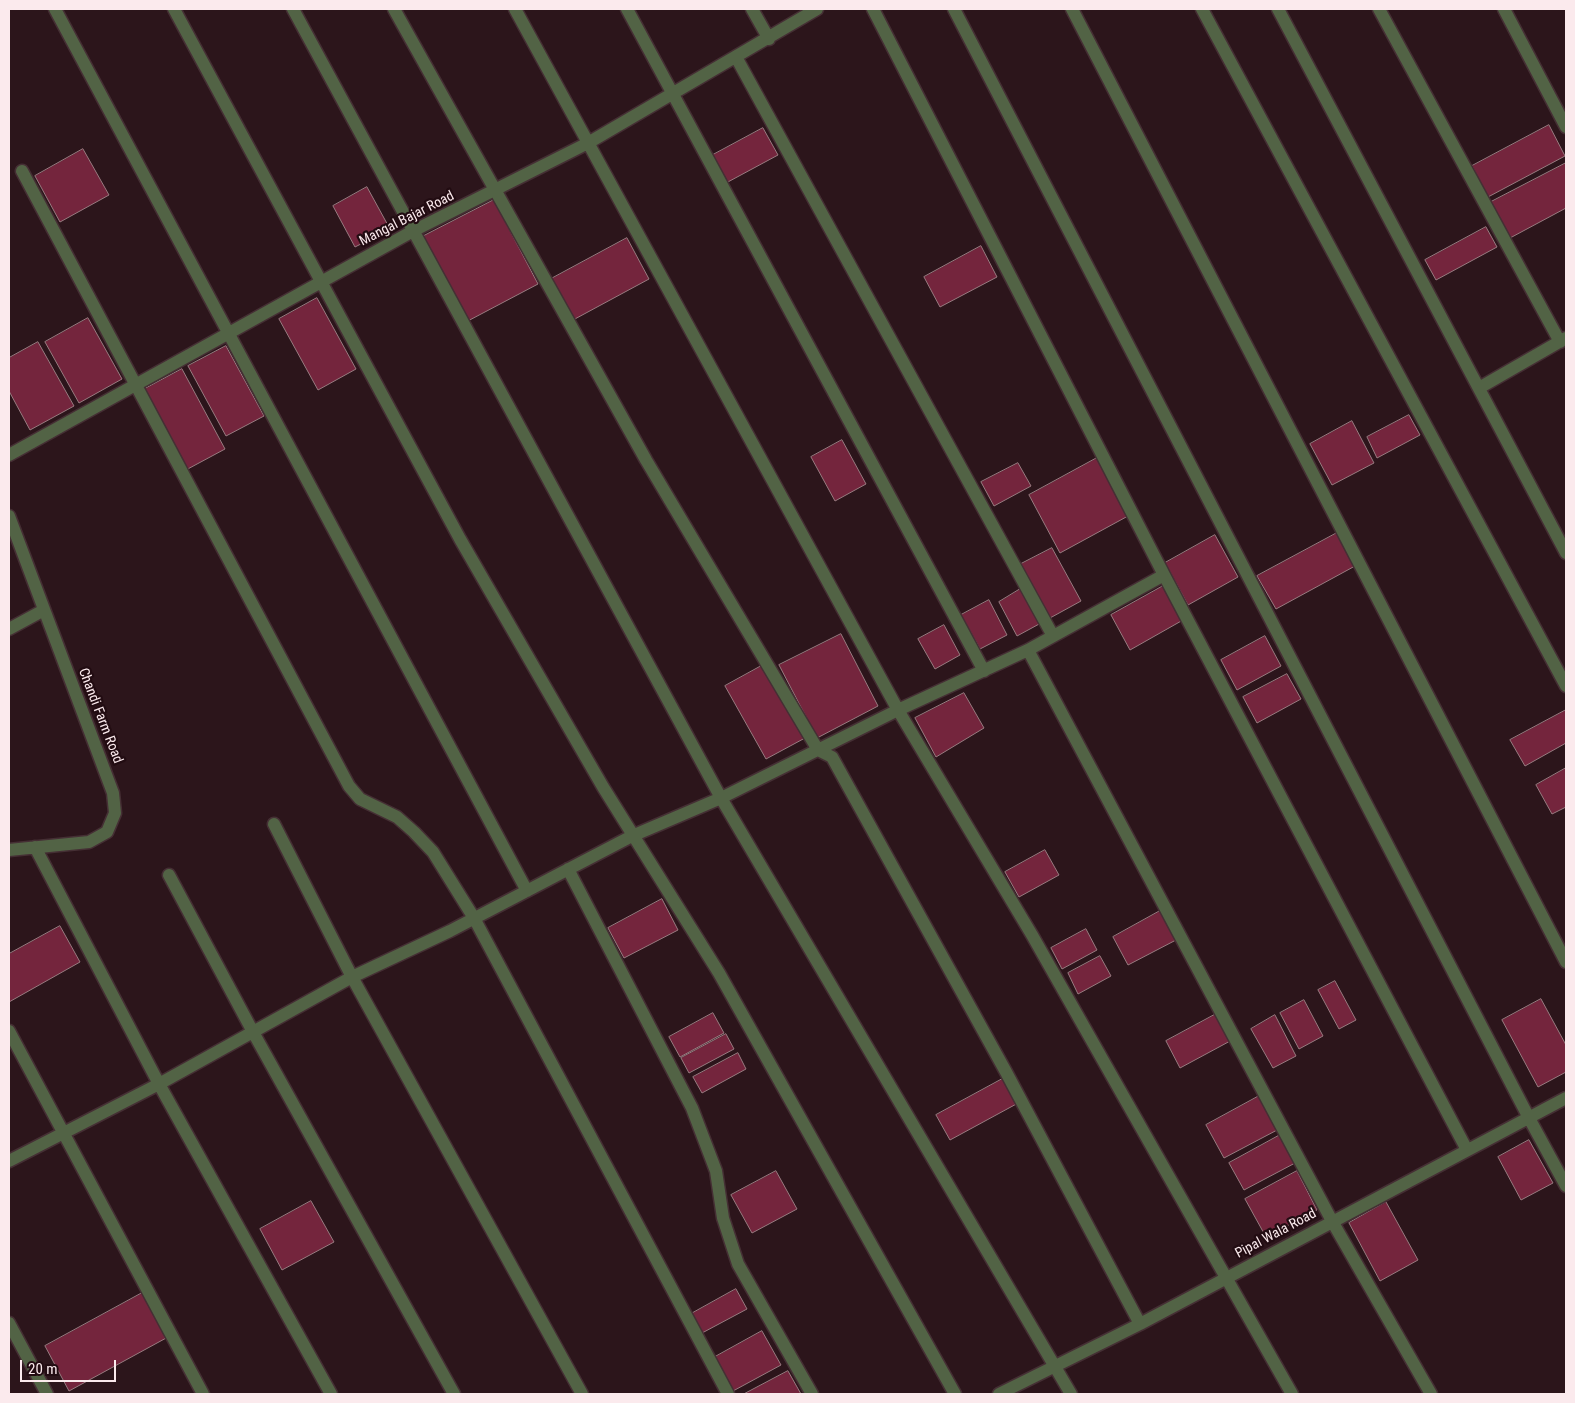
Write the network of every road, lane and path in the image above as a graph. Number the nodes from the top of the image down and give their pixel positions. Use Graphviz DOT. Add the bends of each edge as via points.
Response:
graph roads {
  1 [pos="55,9"];
  2 [pos="174,9"];
  3 [pos="293,9"];
  4 [pos="394,9"];
  5 [pos="515,9"];
  6 [pos="627,9"];
  7 [pos="752,9"];
  8 [pos="817,9"];
  9 [pos="873,9"];
  10 [pos="954,9"];
  11 [pos="1072,9"];
  12 [pos="1202,9"];
  13 [pos="1278,9"];
  14 [pos="1379,9"];
  15 [pos="1504,9"];
  16 [pos="769,38"];
  17 [pos="736,57"];
  18 [pos="673,95"];
  19 [pos="1566,127"];
  20 [pos="588,143"];
  21 [pos="22,170"];
  22 [pos="495,192"];
  23 [pos="413,231"];
  24 [pos="321,281"];
  25 [pos="228,333"];
  26 [pos="1563,340"];
  27 [pos="136,383"];
  28 [pos="1479,388"];
  29 [pos="9,455"];
  30 [pos="9,516"];
  31 [pos="1566,553"];
  32 [pos="1164,575"];
  33 [pos="44,610"];
  34 [pos="9,628"];
  35 [pos="1053,636"];
  36 [pos="1028,650"];
  37 [pos="984,671"];
  38 [pos="1566,686"];
  39 [pos="898,710"];
  40 [pos="818,750"];
  41 [pos="721,798"];
  42 [pos="274,824"];
  43 [pos="632,836"];
  44 [pos="36,847"];
  45 [pos="9,850"];
  46 [pos="568,870"];
  47 [pos="169,875"];
  48 [pos="527,891"];
  49 [pos="474,918"];
  50 [pos="1566,962"];
  51 [pos="352,977"];
  52 [pos="9,1031"];
  53 [pos="253,1032"];
  54 [pos="159,1084"];
  55 [pos="1566,1098"];
  56 [pos="1529,1118"];
  57 [pos="62,1133"];
  58 [pos="1467,1150"];
  59 [pos="9,1161"];
  60 [pos="1566,1186"];
  61 [pos="1332,1221"];
  62 [pos="1227,1277"];
  63 [pos="9,1323"];
  64 [pos="1140,1324"];
  65 [pos="1056,1366"];
  66 [pos="48,1394"];
  67 [pos="203,1394"];
  68 [pos="331,1394"];
  69 [pos="454,1394"];
  70 [pos="582,1394"];
  71 [pos="728,1394"];
  72 [pos="812,1394"];
  73 [pos="955,1394"];
  74 [pos="999,1394"];
  75 [pos="1071,1394"];
  76 [pos="1292,1394"];
  77 [pos="1431,1394"];
  1 -- 25 [label="street"];
  2 -- 24 [label="street"];
  3 -- 23 [label="street"];
  4 -- 22 [label="street"];
  5 -- 20 [label="street"];
  6 -- 18 [label="street"];
  7 -- 16 [label="street"];
  8 -- 16 [label="street, Mangal Bajar Road"];
  9 -- 32 [label="street"];
  10 -- 56 [label="street"];
  11 -- 50 [label="street"];
  12 -- 38 [label="street"];
  13 -- 28 [label="street"];
  14 -- 26 [label="street"];
  15 -- 19 [label="street"];
  16 -- 17 [label="street, Mangal Bajar Road"];
  17 -- 18 [label="street, Mangal Bajar Road"];
  17 -- 35 [label="street"];
  18 -- 20 [label="street, Mangal Bajar Road"];
  18 -- 37 [label="street"];
  20 -- 22 [label="street, Mangal Bajar Road"];
  20 -- 39 [label="street"];
  21 -- 27 [label="street"];
  22 -- 23 [label="street, Mangal Bajar Road"];
  22 -- 40 [label="street" via="552,288 646,460"];
  23 -- 24 [label="street, Mangal Bajar Road"];
  23 -- 41 [label="street"];
  24 -- 25 [label="street, Mangal Bajar Road"];
  24 -- 43 [label="street" via="460,539"];
  25 -- 27 [label="street, Mangal Bajar Road"];
  25 -- 48 [label="street"];
  26 -- 28 [label="street"];
  27 -- 29 [label="street, Mangal Bajar Road"];
  27 -- 49 [label="street" via="349,786 360,799 397,817 414,832 432,852"];
  28 -- 31 [label="street"];
  30 -- 33 [label="street, Chandi Farm Road"];
  32 -- 35 [label="street"];
  32 -- 58 [label="street"];
  33 -- 34 [label="street"];
  33 -- 44 [label="street, Chandi Farm Road" via="113,793 114,813 107,832 89,842"];
  35 -- 36 [label="street"];
  36 -- 37 [label="street"];
  36 -- 61 [label="street"];
  37 -- 39 [label="street"];
  39 -- 40 [label="street"];
  39 -- 62 [label="street" via="1032,935"];
  40 -- 41 [label="street"];
  40 -- 64 [label="street" via="832,757 837,765"];
  41 -- 43 [label="street"];
  41 -- 65 [label="street"];
  42 -- 51 [label="street"];
  43 -- 46 [label="street"];
  43 -- 73 [label="street" via="719,973"];
  44 -- 45 [label="street, Chandi Farm Road"];
  44 -- 54 [label="street"];
  46 -- 48 [label="street"];
  46 -- 72 [label="street" via="692,1108 716,1172 723,1218 738,1264"];
  47 -- 53 [label="street"];
  48 -- 49 [label="street"];
  49 -- 51 [label="street"];
  49 -- 71 [label="street"];
  51 -- 53 [label="street"];
  51 -- 70 [label="street"];
  52 -- 57 [label="street"];
  53 -- 54 [label="street"];
  53 -- 69 [label="street"];
  54 -- 57 [label="street"];
  54 -- 68 [label="street"];
  55 -- 56 [label="street, Pipal Wala Road"];
  56 -- 58 [label="street, Pipal Wala Road"];
  56 -- 60 [label="street"];
  57 -- 59 [label="street"];
  57 -- 67 [label="street"];
  58 -- 61 [label="street, Pipal Wala Road"];
  61 -- 62 [label="street, Pipal Wala Road"];
  61 -- 77 [label="street"];
  62 -- 64 [label="street, Pipal Wala Road"];
  62 -- 76 [label="street"];
  63 -- 66 [label="street"];
  64 -- 65 [label="street, Pipal Wala Road"];
  65 -- 74 [label="street, Pipal Wala Road"];
  65 -- 75 [label="street"];
}
